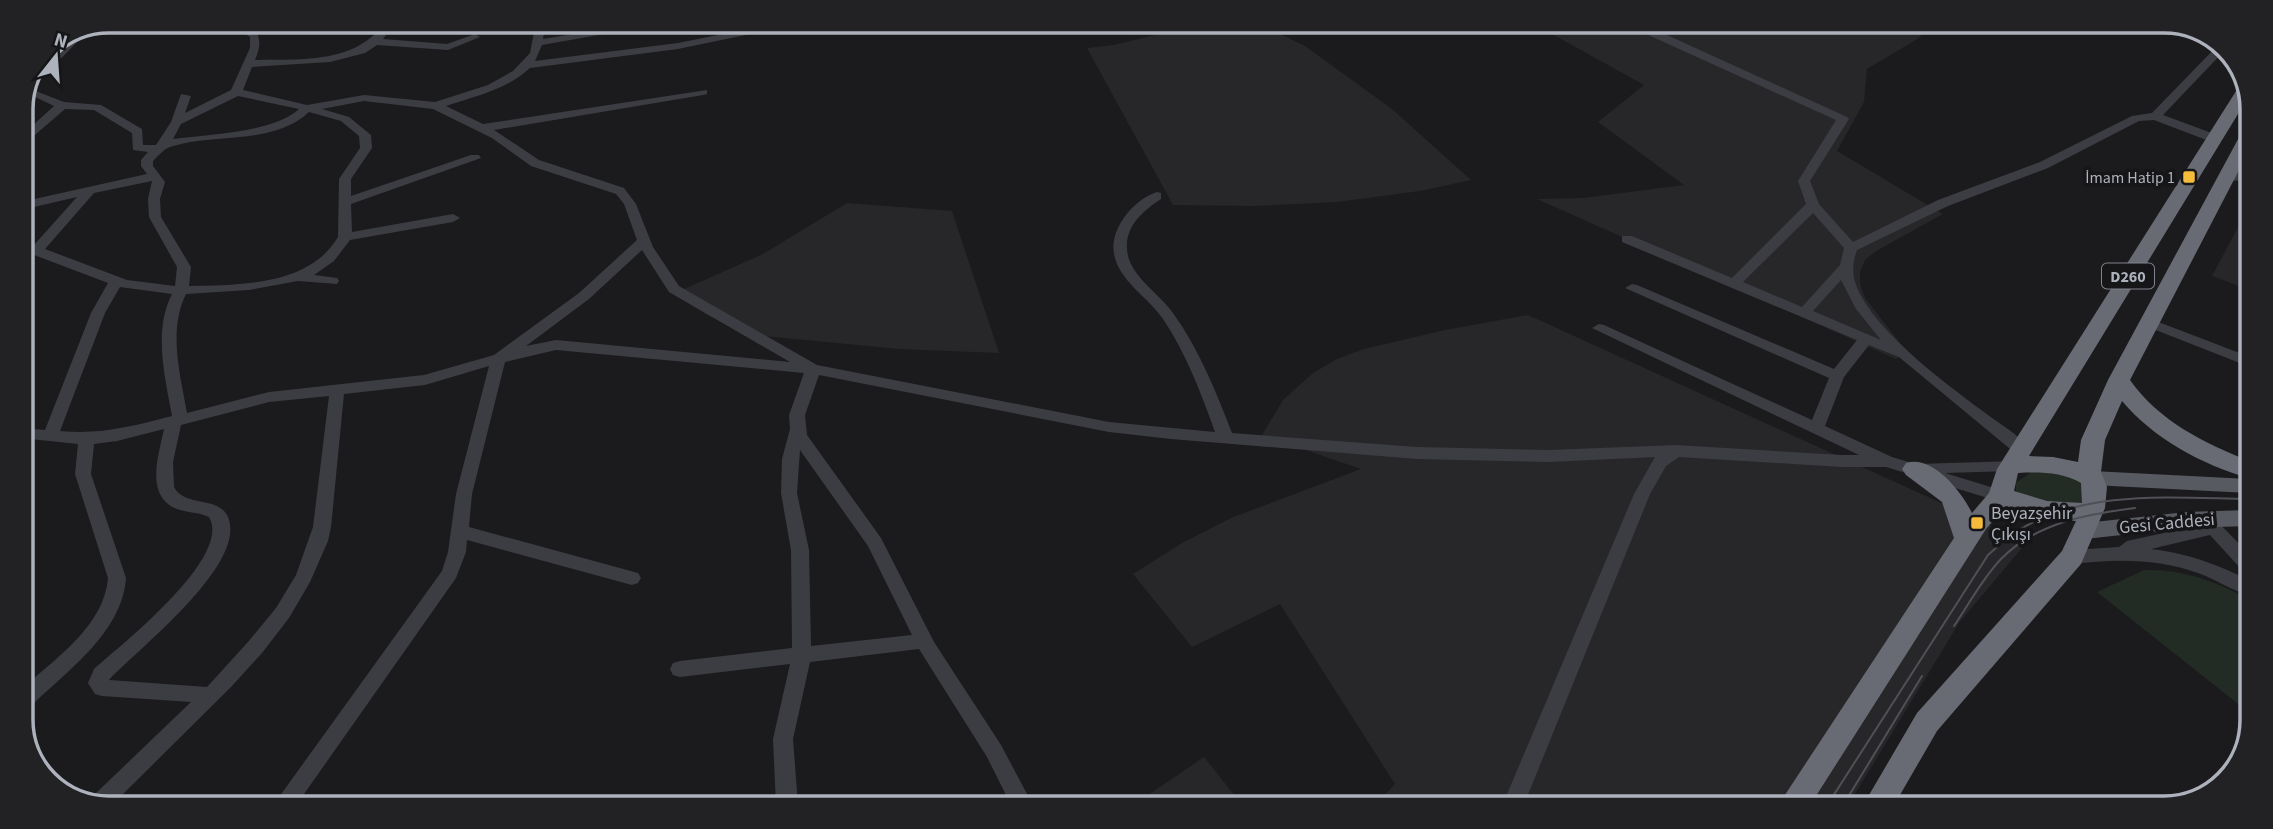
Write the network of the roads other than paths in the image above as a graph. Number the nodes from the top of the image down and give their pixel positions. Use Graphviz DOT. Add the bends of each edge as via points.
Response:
graph roads {
  1 [pos="254,33"];
  2 [pos="382,33"];
  3 [pos="538,33"];
  4 [pos="599,33"];
  5 [pos="720,33"];
  6 [pos="745,33"];
  7 [pos="1650,33"];
  8 [pos="475,37"];
  9 [pos="718,39"];
  10 [pos="374,43"];
  11 [pos="538,43"];
  12 [pos="70,44"];
  13 [pos="2216,54"];
  14 [pos="248,64"];
  15 [pos="527,65"];
  16 [pos="39,80"];
  17 [pos="236,92"];
  18 [pos="703,92"];
  19 [pos="35,95"];
  20 [pos="185,96"];
  21 [pos="2239,99"];
  22 [pos="62,105"];
  23 [pos="436,106"];
  24 [pos="307,108"];
  25 [pos="2155,116"];
  26 [pos="177,121"];
  27 [pos="483,128"];
  28 [pos="33,132"];
  29 [pos="2213,138"];
  30 [pos="161,146"];
  31 [pos="2240,155"];
  32 [pos="475,158"];
  33 [pos="156,176"];
  34 [pos="2240,176"];
  35 [pos="2224,178"];
  36 [pos="89,192"];
  37 [pos="1157,196"];
  38 [pos="345,202"];
  39 [pos="33,204"];
  40 [pos="1812,205"];
  41 [pos="453,218"];
  42 [pos="345,237"];
  43 [pos="1628,239"];
  44 [pos="643,242"];
  45 [pos="1851,248"];
  46 [pos="33,249"];
  47 [pos="37,250"];
  48 [pos="1846,266"];
  49 [pos="297,277"];
  50 [pos="332,281"];
  51 [pos="116,282"];
  52 [pos="1734,284"];
  53 [pos="1632,288"];
  54 [pos="181,291"];
  55 [pos="1804,313"];
  56 [pos="2148,322"];
  57 [pos="1600,328"];
  58 [pos="1866,338"];
  59 [pos="1908,356"];
  60 [pos="2240,358"];
  61 [pos="498,359"];
  62 [pos="814,369"];
  63 [pos="1837,376"];
  64 [pos="2119,380"];
  65 [pos="337,388"];
  66 [pos="178,421"];
  67 [pos="797,429"];
  68 [pos="1816,430"];
  69 [pos="33,434"];
  70 [pos="51,435"];
  71 [pos="86,439"];
  72 [pos="1226,439"];
  73 [pos="1676,451"];
  74 [pos="2016,457"];
  75 [pos="1886,461"];
  76 [pos="2240,466"];
  77 [pos="1914,469"];
  78 [pos="2090,474"];
  79 [pos="2240,485"];
  80 [pos="2001,496"];
  81 [pos="2240,519"];
  82 [pos="2088,522"];
  83 [pos="2209,524"];
  84 [pos="459,531"];
  85 [pos="1967,539"];
  86 [pos="2107,552"];
  87 [pos="2072,557"];
  88 [pos="2240,557"];
  89 [pos="632,578"];
  90 [pos="2240,583"];
  91 [pos="925,641"];
  92 [pos="802,655"];
  93 [pos="680,669"];
  94 [pos="33,691"];
  95 [pos="211,695"];
  96 [pos="108,796"];
  97 [pos="290,796"];
  98 [pos="786,796"];
  99 [pos="1016,796"];
  100 [pos="1517,796"];
  101 [pos="1799,796"];
  102 [pos="1883,796"];
  1 -- 14 [label="street" via="255,48"];
  2 -- 10 [label="street"];
  3 -- 11 [label="street"];
  4 -- 11 [label="street"];
  5 -- 9 [label="street"];
  6 -- 9 [label="street"];
  7 -- 40 [label="street" via="1843,118 1804,181"];
  8 -- 10 [label="street" via="448,47"];
  9 -- 15 [label="street"];
  10 -- 14 [label="street" via="332,58"];
  11 -- 15 [label="street"];
  12 -- 16 [label="street"];
  13 -- 25 [label="street"];
  14 -- 17 [label="street"];
  15 -- 23 [label="street" via="503,80"];
  17 -- 24 [label="street"];
  17 -- 26 [label="street"];
  18 -- 27 [label="street"];
  19 -- 22 [label="street"];
  20 -- 26 [label="street"];
  21 -- 29 [label="highway, D260"];
  22 -- 28 [label="street"];
  22 -- 30 [label="street" via="97,107 138,132 138,148"];
  23 -- 24 [label="street" via="372,97"];
  23 -- 27 [label="street"];
  24 -- 30 [label="street" via="290,122 272,128"];
  24 -- 38 [label="street" via="345,119 367,139 364,152 345,179"];
  25 -- 29 [label="street"];
  25 -- 45 [label="street" via="2136,118 2044,166 1932,208"];
  26 -- 30 [label="street"];
  27 -- 44 [label="street" via="535,163 620,191 630,204"];
  29 -- 74 [label="highway, D260"];
  30 -- 33 [label="street" via="146,163"];
  31 -- 35 [label="highway, D260"];
  32 -- 38 [label="street"];
  33 -- 36 [label="street"];
  33 -- 54 [label="street" via="155,217 184,267"];
  34 -- 35 [label="street"];
  35 -- 56 [label="highway, D260"];
  36 -- 39 [label="street"];
  36 -- 47 [label="street"];
  37 -- 72 [label="street" via="1140,207 1125,228 1122,261 1178,332"];
  38 -- 42 [label="street"];
  40 -- 45 [label="street"];
  40 -- 52 [label="street"];
  41 -- 42 [label="street"];
  42 -- 49 [label="street" via="328,260"];
  43 -- 52 [label="street"];
  44 -- 61 [label="street" via="584,296"];
  44 -- 62 [label="street" via="674,289"];
  45 -- 48 [label="street"];
  46 -- 47 [label="street"];
  47 -- 51 [label="street"];
  48 -- 55 [label="street"];
  48 -- 59 [label="street" via="1849,286 1860,306"];
  49 -- 50 [label="street"];
  49 -- 54 [label="street"];
  51 -- 54 [label="street"];
  51 -- 70 [label="street" via="98,313"];
  52 -- 55 [label="street"];
  53 -- 63 [label="street"];
  54 -- 66 [label="street" via="169,323"];
  55 -- 58 [label="street"];
  56 -- 60 [label="street"];
  56 -- 64 [label="highway, D260"];
  57 -- 68 [label="street"];
  58 -- 59 [label="street"];
  58 -- 63 [label="street"];
  59 -- 74 [label="street"];
  61 -- 62 [label="street" via="556,345"];
  61 -- 65 [label="street" via="425,380"];
  61 -- 84 [label="street"];
  62 -- 67 [label="street" via="797,415"];
  62 -- 72 [label="street" via="1109,427"];
  63 -- 68 [label="street"];
  64 -- 76 [label="highway" via="2159,423"];
  64 -- 78 [label="highway, D260" via="2093,440"];
  65 -- 66 [label="street" via="256,399"];
  65 -- 95 [label="street" via="322,528 313,557 274,622"];
  66 -- 71 [label="street"];
  66 -- 95 [label="street" via="163,479 166,492 179,504 209,509 219,516 219,542 193,589 101,675 98,683 102,688"];
  67 -- 91 [label="street" via="875,543"];
  67 -- 92 [label="street" via="789,493 800,550"];
  68 -- 75 [label="street"];
  69 -- 70 [label="street"];
  70 -- 71 [label="street"];
  71 -- 94 [label="street" via="83,474 117,578 117,594 97,628"];
  72 -- 73 [label="street" via="1494,456"];
  73 -- 75 [label="street"];
  73 -- 100 [label="street" via="1660,462 1642,494"];
  74 -- 77 [label="street"];
  74 -- 78 [label="highway"];
  74 -- 80 [label="highway" via="2005,475"];
  75 -- 77 [label="street"];
  77 -- 80 [label="street"];
  77 -- 85 [label="highway" via="1955,500"];
  78 -- 79 [label="main road, Gesi Caddesi"];
  78 -- 82 [label="highway" via="2095,494"];
  80 -- 82 [label="highway"];
  80 -- 85 [label="highway"];
  81 -- 83 [label="main road, Gesi Caddesi"];
  82 -- 83 [label="main road, Gesi Caddesi"];
  82 -- 87 [label="highway"];
  83 -- 86 [label="street"];
  83 -- 88 [label="street"];
  84 -- 89 [label="street"];
  84 -- 97 [label="street" via="454,563 444,584"];
  85 -- 101 [label="highway"];
  86 -- 87 [label="street"];
  86 -- 90 [label="street" via="2160,555"];
  87 -- 102 [label="highway" via="1927,722"];
  91 -- 92 [label="street"];
  91 -- 99 [label="street" via="994,751"];
  92 -- 93 [label="street"];
  92 -- 98 [label="street" via="783,739"];
  95 -- 96 [label="street"];
}
